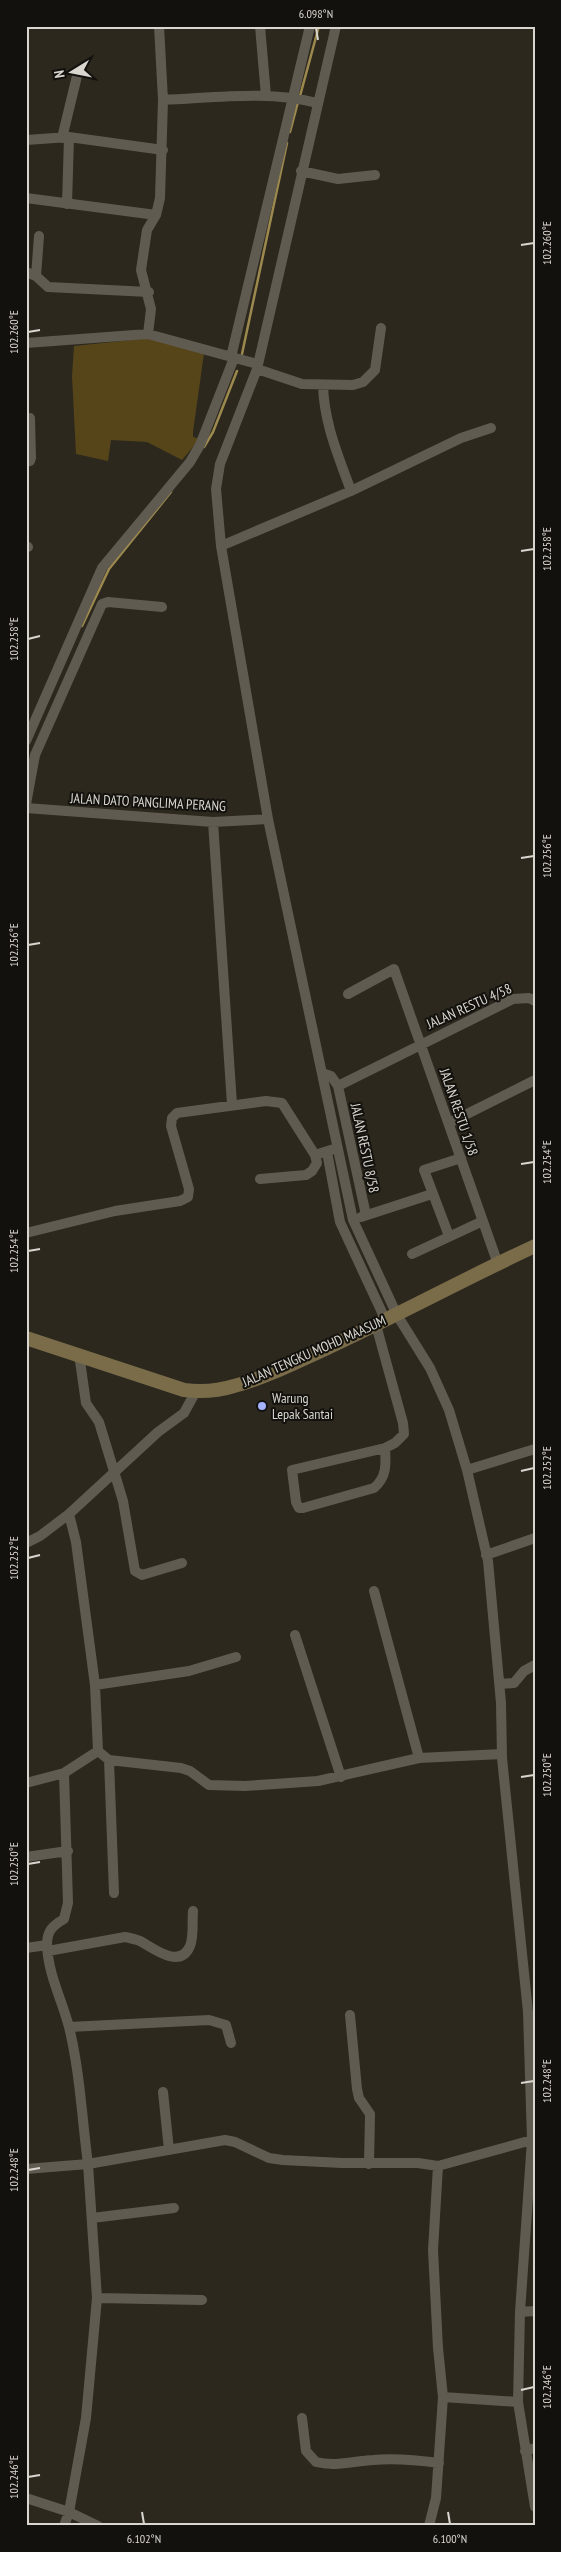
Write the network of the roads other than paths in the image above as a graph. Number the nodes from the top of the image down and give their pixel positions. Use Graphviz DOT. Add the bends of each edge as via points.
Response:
graph roads {
  1 [pos="159,26"];
  2 [pos="260,26"];
  3 [pos="310,26"];
  4 [pos="336,26"];
  5 [pos="77,76"];
  6 [pos="266,96"];
  7 [pos="295,97"];
  8 [pos="163,100"];
  9 [pos="317,103"];
  10 [pos="65,138"];
  11 [pos="26,140"];
  12 [pos="163,150"];
  13 [pos="301,172"];
  14 [pos="375,174"];
  15 [pos="26,198"];
  16 [pos="67,204"];
  17 [pos="156,215"];
  18 [pos="39,236"];
  19 [pos="31,274"];
  20 [pos="149,292"];
  21 [pos="381,328"];
  22 [pos="148,334"];
  23 [pos="26,343"];
  24 [pos="233,357"];
  25 [pos="257,367"];
  26 [pos="323,385"];
  27 [pos="30,418"];
  28 [pos="491,428"];
  29 [pos="26,462"];
  30 [pos="351,491"];
  31 [pos="221,546"];
  32 [pos="162,607"];
  33 [pos="26,741"];
  34 [pos="26,804"];
  35 [pos="26,808"];
  36 [pos="268,819"];
  37 [pos="214,822"];
  38 [pos="348,994"];
  39 [pos="532,1000"];
  40 [pos="421,1044"];
  41 [pos="322,1073"];
  42 [pos="535,1080"];
  43 [pos="338,1086"];
  44 [pos="232,1104"];
  45 [pos="449,1123"];
  46 [pos="332,1150"];
  47 [pos="315,1155"];
  48 [pos="461,1158"];
  49 [pos="260,1179"];
  50 [pos="432,1194"];
  51 [pos="366,1215"];
  52 [pos="353,1220"];
  53 [pos="483,1220"];
  54 [pos="26,1233"];
  55 [pos="449,1236"];
  56 [pos="535,1246"];
  57 [pos="412,1254"];
  58 [pos="498,1264"];
  59 [pos="386,1320"];
  60 [pos="26,1338"];
  61 [pos="79,1354"];
  62 [pos="196,1391"];
  63 [pos="384,1448"];
  64 [pos="535,1449"];
  65 [pos="467,1470"];
  66 [pos="115,1472"];
  67 [pos="69,1514"];
  68 [pos="535,1538"];
  69 [pos="26,1543"];
  70 [pos="486,1554"];
  71 [pos="182,1562"];
  72 [pos="374,1591"];
  73 [pos="295,1635"];
  74 [pos="236,1657"];
  75 [pos="535,1665"];
  76 [pos="500,1684"];
  77 [pos="95,1685"];
  78 [pos="98,1751"];
  79 [pos="502,1754"];
  80 [pos="419,1758"];
  81 [pos="109,1760"];
  82 [pos="64,1773"];
  83 [pos="341,1777"];
  84 [pos="26,1783"];
  85 [pos="68,1851"];
  86 [pos="26,1857"];
  87 [pos="114,1892"];
  88 [pos="193,1911"];
  89 [pos="26,1948"];
  90 [pos="48,1948"];
  91 [pos="350,2016"];
  92 [pos="69,2027"];
  93 [pos="231,2043"];
  94 [pos="163,2092"];
  95 [pos="533,2111"];
  96 [pos="532,2140"];
  97 [pos="169,2150"];
  98 [pos="88,2164"];
  99 [pos="369,2164"];
  100 [pos="438,2166"];
  101 [pos="26,2169"];
  102 [pos="174,2208"];
  103 [pos="92,2218"];
  104 [pos="98,2298"];
  105 [pos="202,2300"];
  106 [pos="535,2311"];
  107 [pos="520,2312"];
  108 [pos="443,2397"];
  109 [pos="518,2402"];
  110 [pos="302,2418"];
  111 [pos="530,2450"];
  112 [pos="439,2463"];
  113 [pos="26,2498"];
  114 [pos="535,2507"];
  115 [pos="69,2512"];
  116 [pos="64,2526"];
  117 [pos="98,2526"];
  118 [pos="430,2526"];
  1 -- 8 [label="street"];
  2 -- 6 [label="street"];
  3 -- 7 [label="street"];
  4 -- 9 [label="street"];
  5 -- 10 [label="street"];
  6 -- 7 [label="street"];
  6 -- 8 [label="street"];
  7 -- 9 [label="street"];
  7 -- 24 [label="street"];
  8 -- 12 [label="street"];
  9 -- 13 [label="street"];
  10 -- 11 [label="street"];
  10 -- 12 [label="street"];
  10 -- 16 [label="street"];
  12 -- 17 [label="street"];
  13 -- 14 [label="street" via="338,179"];
  13 -- 25 [label="street"];
  15 -- 16 [label="street"];
  16 -- 17 [label="street"];
  17 -- 20 [label="street" via="147,230 141,270"];
  18 -- 19 [label="street"];
  19 -- 20 [label="street" via="48,287"];
  20 -- 22 [label="street"];
  21 -- 26 [label="street" via="379,353 370,377 353,385"];
  22 -- 23 [label="street"];
  22 -- 24 [label="street"];
  24 -- 25 [label="street"];
  24 -- 33 [label="street" via="204,436 190,462 102,568"];
  25 -- 26 [label="street" via="286,381"];
  25 -- 31 [label="street" via="216,478"];
  26 -- 30 [label="street" via="324,410 330,434"];
  27 -- 29 [label="street" via="31,458"];
  28 -- 30 [label="street" via="461,438"];
  30 -- 31 [label="street"];
  31 -- 36 [label="street"];
  32 -- 34 [label="street" via="102,604 35,755"];
  35 -- 37 [label="street, JALAN DATO PANGLIMA PERANG"];
  36 -- 37 [label="street, JALAN DATO PANGLIMA PERANG"];
  36 -- 41 [label="street"];
  37 -- 44 [label="street"];
  38 -- 40 [label="street, JALAN RESTU 1/58" via="394,969"];
  39 -- 40 [label="street, JALAN RESTU 4/58" via="513,999"];
  40 -- 43 [label="street, JALAN RESTU 4/58"];
  40 -- 45 [label="street, JALAN RESTU 1/58"];
  41 -- 43 [label="street" via="331,1076"];
  41 -- 46 [label="street"];
  42 -- 45 [label="street"];
  43 -- 51 [label="street, JALAN RESTU 8/58"];
  44 -- 47 [label="street" via="271,1100 282,1103"];
  44 -- 54 [label="street" via="177,1113 172,1118 171,1126 189,1189 188,1197"];
  45 -- 48 [label="street, JALAN RESTU 1/58"];
  46 -- 47 [label="street"];
  46 -- 52 [label="street"];
  46 -- 59 [label="street" via="340,1222"];
  47 -- 49 [label="street" via="317,1163 306,1175"];
  48 -- 50 [label="street" via="424,1170"];
  48 -- 53 [label="street, JALAN RESTU 1/58"];
  50 -- 51 [label="street"];
  50 -- 55 [label="street"];
  51 -- 52 [label="street"];
  52 -- 59 [label="street"];
  53 -- 55 [label="street"];
  53 -- 58 [label="street, JALAN RESTU 1/58"];
  55 -- 57 [label="street"];
  56 -- 58 [label="main road, JALAN TENGKU MOHD MAASUM"];
  58 -- 59 [label="main road, JALAN TENGKU MOHD MAASUM"];
  59 -- 62 [label="main road, JALAN TENGKU MOHD MAASUM" via="290,1365 234,1386"];
  59 -- 63 [label="street" via="404,1434"];
  59 -- 65 [label="street" via="430,1368 449,1410"];
  60 -- 61 [label="main road, JALAN TENGKU MOHD MAASUM"];
  61 -- 62 [label="main road, JALAN TENGKU MOHD MAASUM" via="184,1390"];
  61 -- 66 [label="street" via="86,1403 100,1422"];
  62 -- 66 [label="street" via="184,1413"];
  63 -- 63 [label="street" via="386,1467 380,1483 374,1488 304,1508 296,1502 292,1470"];
  64 -- 65 [label="street"];
  65 -- 70 [label="street"];
  66 -- 67 [label="street"];
  66 -- 71 [label="street" via="138,1574"];
  67 -- 69 [label="street"];
  67 -- 77 [label="street" via="76,1542"];
  68 -- 70 [label="street"];
  70 -- 76 [label="street"];
  72 -- 80 [label="street"];
  73 -- 83 [label="street"];
  74 -- 77 [label="street" via="189,1671"];
  75 -- 76 [label="street" via="524,1671 514,1683"];
  76 -- 79 [label="street"];
  77 -- 78 [label="street"];
  78 -- 81 [label="street"];
  78 -- 82 [label="street"];
  79 -- 80 [label="street"];
  79 -- 95 [label="street" via="528,2012"];
  80 -- 83 [label="street"];
  81 -- 83 [label="street" via="181,1768 209,1784 245,1786 318,1782"];
  81 -- 87 [label="street"];
  82 -- 84 [label="street"];
  82 -- 85 [label="street"];
  85 -- 86 [label="street"];
  85 -- 90 [label="street" via="67,1912 52,1926"];
  88 -- 90 [label="street" via="190,1946 175,1957 125,1937"];
  89 -- 90 [label="street"];
  90 -- 92 [label="street"];
  91 -- 99 [label="street" via="359,2098 370,2114"];
  92 -- 93 [label="street" via="209,2020 226,2025"];
  92 -- 98 [label="street"];
  94 -- 97 [label="street"];
  95 -- 96 [label="street"];
  96 -- 100 [label="street"];
  96 -- 107 [label="street"];
  97 -- 98 [label="street"];
  97 -- 99 [label="street" via="225,2140 269,2158"];
  98 -- 101 [label="street"];
  98 -- 103 [label="street"];
  99 -- 100 [label="street" via="418,2162"];
  100 -- 108 [label="street" via="433,2250"];
  102 -- 103 [label="street"];
  103 -- 104 [label="street"];
  104 -- 105 [label="street"];
  104 -- 115 [label="street" via="86,2418"];
  106 -- 107 [label="street"];
  107 -- 109 [label="street"];
  108 -- 109 [label="street"];
  108 -- 112 [label="street"];
  109 -- 111 [label="street"];
  110 -- 112 [label="street" via="306,2451 316,2462 338,2466 357,2461 412,2459"];
  111 -- 114 [label="street"];
  112 -- 118 [label="street"];
  113 -- 115 [label="street"];
  115 -- 116 [label="street"];
  115 -- 117 [label="street"];
}
